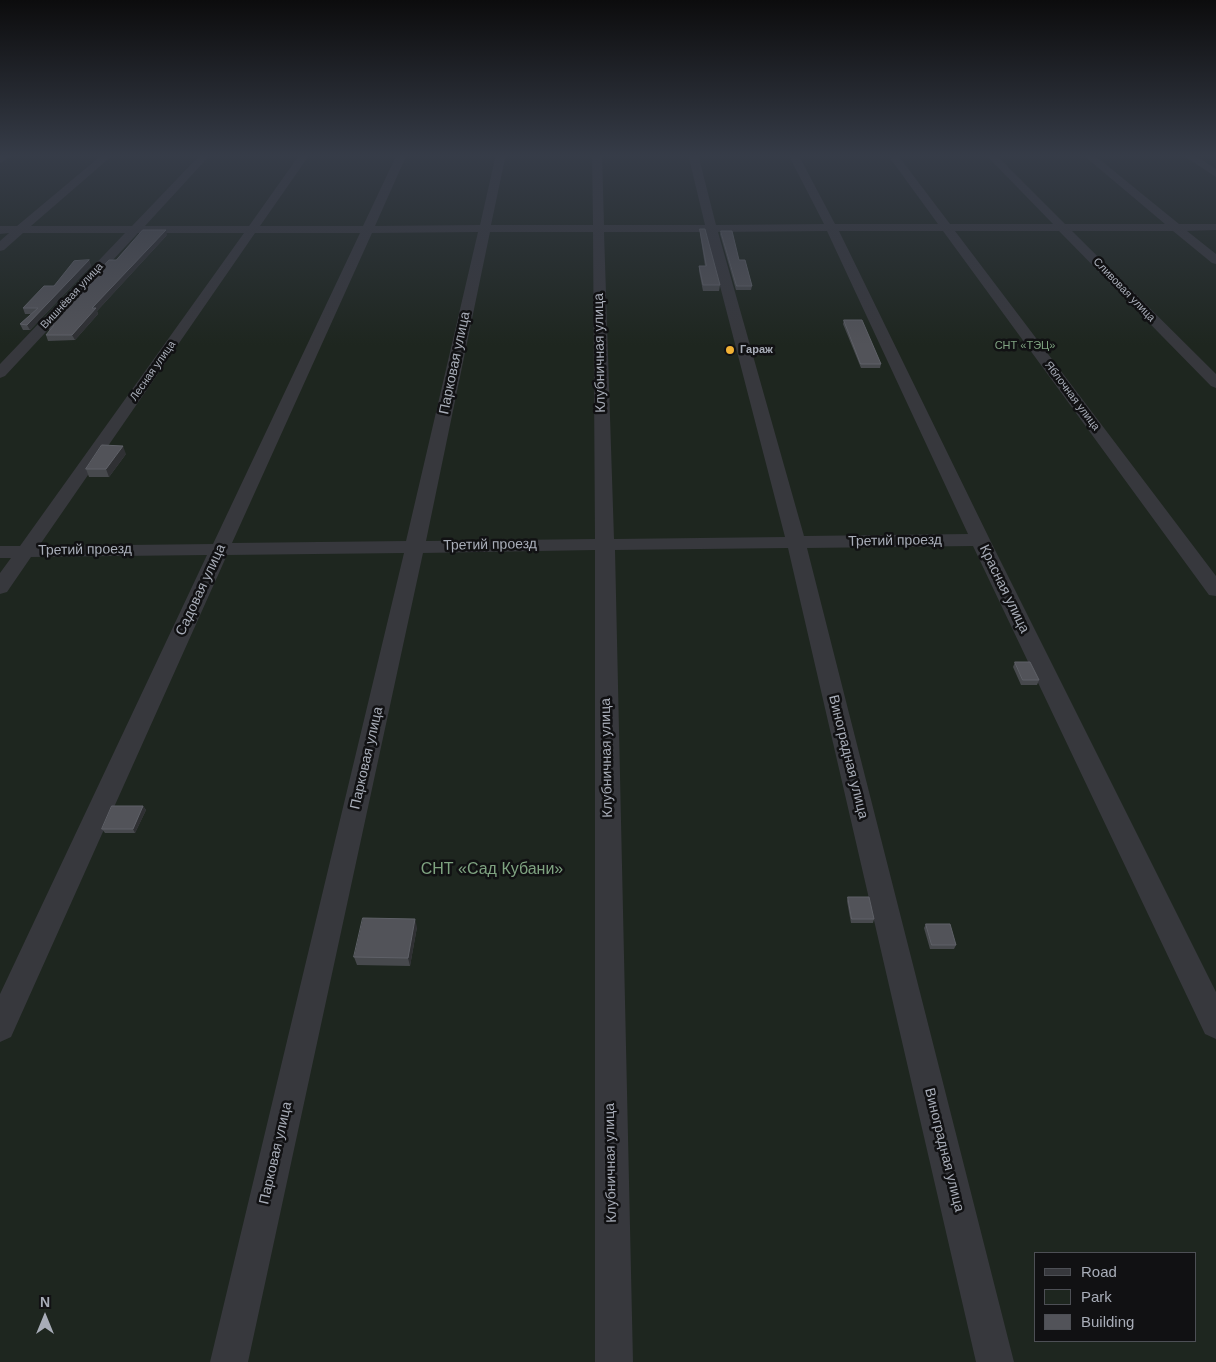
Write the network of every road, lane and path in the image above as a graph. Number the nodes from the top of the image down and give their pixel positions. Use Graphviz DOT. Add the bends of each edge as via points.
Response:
graph roads {
  1 [pos="35,218"];
  2 [pos="147,218"];
  3 [pos="261,218"];
  4 [pos="373,218"];
  5 [pos="486,218"];
  6 [pos="598,218"];
  7 [pos="708,218"];
  8 [pos="826,218"];
  9 [pos="941,218"];
  10 [pos="1054,218"];
  11 [pos="1165,218"];
  12 [pos="1062,226"];
  13 [pos="1176,226"];
  14 [pos="948,227"];
  15 [pos="1216,227"];
  16 [pos="254,228"];
  17 [pos="368,228"];
  18 [pos="484,228"];
  19 [pos="598,228"];
  20 [pos="711,228"];
  21 [pos="831,228"];
  22 [pos="136,229"];
  23 [pos="0,230"];
  24 [pos="20,230"];
  25 [pos="0,247"];
  26 [pos="1216,260"];
  27 [pos="0,373"];
  28 [pos="1216,383"];
  29 [pos="980,540"];
  30 [pos="796,542"];
  31 [pos="605,543"];
  32 [pos="415,546"];
  33 [pos="221,548"];
  34 [pos="26,551"];
  35 [pos="0,552"];
  36 [pos="0,588"];
  37 [pos="1216,590"];
  38 [pos="1216,1024"];
  39 [pos="0,1027"];
  40 [pos="229,1362"];
  41 [pos="614,1362"];
  42 [pos="995,1362"];
  1 -- 24 [label="street"];
  2 -- 22 [label="street, Вишнёвая улица"];
  3 -- 16 [label="street, Лесная улица"];
  4 -- 17 [label="street, Садовая улица"];
  5 -- 18 [label="street, Парковая улица"];
  6 -- 19 [label="street, Клубничная улица"];
  7 -- 20 [label="street, Виноградная улица"];
  8 -- 21 [label="street, Красная улица"];
  9 -- 14 [label="street, Яблочная улица"];
  10 -- 12 [label="street, Сливовая улица"];
  11 -- 13 [label="street"];
  12 -- 13 [label="street"];
  12 -- 14 [label="street"];
  12 -- 28 [label="street, Сливовая улица"];
  13 -- 15 [label="street"];
  13 -- 26 [label="street"];
  14 -- 21 [label="street"];
  14 -- 37 [label="street, Яблочная улица"];
  16 -- 17 [label="street"];
  16 -- 22 [label="street"];
  16 -- 34 [label="street, Лесная улица"];
  17 -- 18 [label="street"];
  17 -- 33 [label="street, Садовая улица"];
  18 -- 19 [label="street"];
  18 -- 32 [label="street, Парковая улица"];
  19 -- 20 [label="street"];
  19 -- 31 [label="street, Клубничная улица"];
  20 -- 21 [label="street"];
  20 -- 30 [label="street, Виноградная улица"];
  21 -- 29 [label="street, Красная улица"];
  22 -- 24 [label="street"];
  22 -- 27 [label="street, Вишнёвая улица"];
  23 -- 24 [label="street"];
  24 -- 25 [label="street"];
  29 -- 30 [label="street, Третий проезд"];
  29 -- 38 [label="street, Красная улица"];
  30 -- 31 [label="street, Третий проезд"];
  30 -- 42 [label="street, Виноградная улица"];
  31 -- 32 [label="street, Третий проезд"];
  31 -- 41 [label="street, Клубничная улица"];
  32 -- 33 [label="street, Третий проезд"];
  32 -- 40 [label="street, Парковая улица"];
  33 -- 34 [label="street, Третий проезд"];
  33 -- 39 [label="street, Садовая улица"];
  34 -- 35 [label="street, Третий проезд"];
  34 -- 36 [label="street, Лесная улица"];
}
